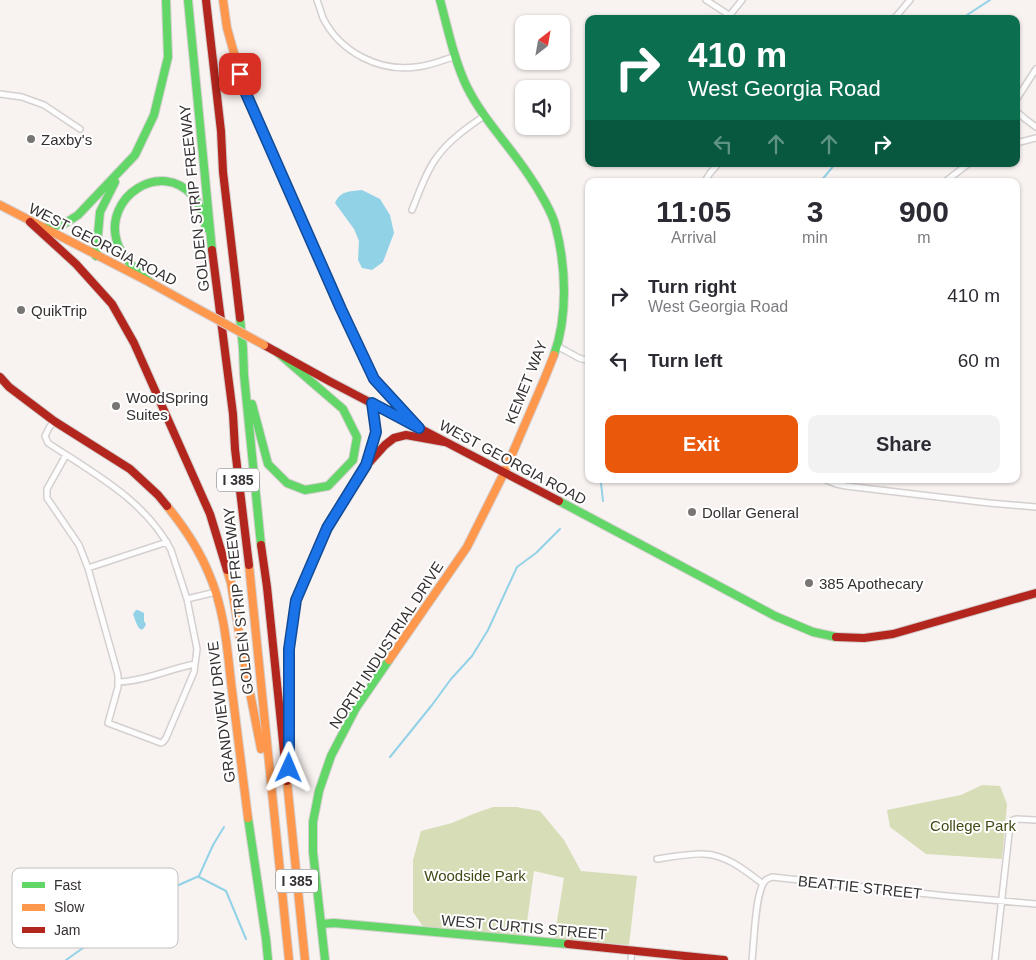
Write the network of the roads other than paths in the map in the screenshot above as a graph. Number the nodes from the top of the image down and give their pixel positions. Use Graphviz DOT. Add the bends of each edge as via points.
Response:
graph roads {
  1 [pos="166,0"];
  2 [pos="188,0"];
  3 [pos="206,0"];
  4 [pos="223,0"];
  5 [pos="317,0"];
  6 [pos="440,0"];
  7 [pos="706,0"];
  8 [pos="742,0"];
  9 [pos="910,0"];
  10 [pos="730,15"];
  11 [pos="897,15"];
  12 [pos="456,56"];
  13 [pos="1036,69"];
  14 [pos="0,94"];
  15 [pos="1020,94"];
  16 [pos="1020,114"];
  17 [pos="484,116"];
  18 [pos="1036,127"];
  19 [pos="80,129"];
  20 [pos="1036,138"];
  21 [pos="1020,142"];
  22 [pos="715,167"];
  23 [pos="964,167"];
  24 [pos="118,174"];
  25 [pos="707,178"];
  26 [pos="950,178"];
  27 [pos="0,205"];
  28 [pos="412,210"];
  29 [pos="30,222"];
  30 [pos="43,228"];
  31 [pos="212,250"];
  32 [pos="96,256"];
  33 [pos="151,283"];
  34 [pos="557,346"];
  35 [pos="277,352"];
  36 [pos="585,360"];
  37 [pos="244,375"];
  38 [pos="0,377"];
  39 [pos="372,403"];
  40 [pos="54,421"];
  41 [pos="419,428"];
  42 [pos="446,442"];
  43 [pos="66,455"];
  44 [pos="366,465"];
  45 [pos="504,473"];
  46 [pos="837,483"];
  47 [pos="1036,507"];
  48 [pos="167,542"];
  49 [pos="88,568"];
  50 [pos="216,592"];
  51 [pos="1036,593"];
  52 [pos="187,599"];
  53 [pos="195,664"];
  54 [pos="119,682"];
  55 [pos="289,801"];
  56 [pos="273,808"];
  57 [pos="1036,820"];
  58 [pos="657,859"];
  59 [pos="763,884"];
  60 [pos="1002,901"];
  61 [pos="1036,904"];
  62 [pos="322,924"];
  63 [pos="632,950"];
  64 [pos="265,958"];
  65 [pos="288,960"];
  66 [pos="306,960"];
  67 [pos="325,960"];
  68 [pos="631,960"];
  69 [pos="724,960"];
  70 [pos="752,960"];
  71 [pos="995,960"];
  1 -- 24 [label="main road" via="168,57 154,115 135,155"];
  2 -- 31 [label="main road, GOLDEN STRIP FREEWAY / I 385"];
  3 -- 37 [label="main road, GOLDEN STRIP FREEWAY / I 385"];
  4 -- 41 [label="main road" via="227,28 244,89 341,309 374,379"];
  5 -- 12 [label="street" via="324,19 342,43 353,53 375,63 388,67 416,67"];
  6 -- 12 [label="main road, KEMET WAY"];
  7 -- 10 [label="street"];
  8 -- 10 [label="street"];
  9 -- 11 [label="street"];
  12 -- 17 [label="main road, KEMET WAY" via="467,86"];
  13 -- 15 [label="street"];
  14 -- 19 [label="street" via="44,105"];
  16 -- 18 [label="street"];
  17 -- 28 [label="street" via="448,143 436,157"];
  17 -- 34 [label="main road, KEMET WAY" via="528,174 556,226 564,273 563,317"];
  20 -- 21 [label="street"];
  22 -- 25 [label="street"];
  23 -- 26 [label="street"];
  24 -- 30 [label="main road" via="78,216 64,224"];
  24 -- 32 [label="main road" via="100,212"];
  27 -- 29 [label="main road, WEST GEORGIA ROAD"];
  29 -- 30 [label="main road, WEST GEORGIA ROAD"];
  29 -- 56 [label="main road" via="76,264 112,304 134,343 210,514 231,583"];
  30 -- 32 [label="main road, WEST GEORGIA ROAD"];
  31 -- 33 [label="main road" via="199,206 190,192 174,183 153,181 143,184 121,203 114,229 122,252"];
  31 -- 56 [label="main road, GOLDEN STRIP FREEWAY / I 385" via="234,414"];
  32 -- 33 [label="main road, WEST GEORGIA ROAD"];
  33 -- 35 [label="main road, WEST GEORGIA ROAD, bridge"];
  34 -- 36 [label="street"];
  34 -- 45 [label="main road, KEMET WAY"];
  35 -- 37 [label="main road" via="343,409 357,436 353,460 328,486 305,490 287,484 268,464"];
  35 -- 39 [label="main road, WEST GEORGIA ROAD"];
  37 -- 55 [label="main road, GOLDEN STRIP FREEWAY / I 385"];
  38 -- 40 [label="main road, GRANDVIEW DRIVE"];
  39 -- 41 [label="main road, WEST GEORGIA ROAD"];
  39 -- 44 [label="main road" via="376,432"];
  40 -- 43 [label="street" via="46,436 48,443"];
  40 -- 50 [label="main road, GRANDVIEW DRIVE" via="130,469 158,495 199,551"];
  41 -- 42 [label="main road, WEST GEORGIA ROAD"];
  42 -- 44 [label="main road" via="406,435 394,438"];
  42 -- 45 [label="main road, WEST GEORGIA ROAD"];
  43 -- 48 [label="street" via="112,485 138,507"];
  43 -- 49 [label="street" via="47,489 48,498 79,545"];
  44 -- 55 [label="main road" via="327,528 296,600 289,649"];
  45 -- 51 [label="main road, WEST GEORGIA ROAD" via="766,612 825,635 878,637"];
  45 -- 62 [label="main road, NORTH INDUSTRIAL DRIVE" via="467,547 356,708 331,756 313,822 313,852"];
  46 -- 47 [label="street"];
  48 -- 49 [label="street"];
  48 -- 52 [label="street"];
  49 -- 54 [label="street"];
  50 -- 52 [label="street"];
  50 -- 64 [label="main road, GRANDVIEW DRIVE" via="224,625 248,826 266,939"];
  52 -- 53 [label="street" via="197,649"];
  53 -- 54 [label="street" via="131,682"];
  53 -- 54 [label="street" via="164,742 108,723"];
  55 -- 66 [label="main road, GOLDEN STRIP FREEWAY / I 385"];
  56 -- 65 [label="main road, GOLDEN STRIP FREEWAY / I 385"];
  57 -- 60 [label="street" via="1018,818 1011,822"];
  58 -- 59 [label="street" via="704,854 720,857 736,864"];
  59 -- 60 [label="street, BEATTIE STREET" via="769,878 775,878"];
  59 -- 70 [label="street" via="757,908"];
  60 -- 61 [label="street, BEATTIE STREET"];
  60 -- 71 [label="street"];
  62 -- 63 [label="main road, WEST CURTIS STREET"];
  62 -- 67 [label="main road, NORTH INDUSTRIAL DRIVE"];
  63 -- 68 [label="street"];
  63 -- 69 [label="main road, WEST CURTIS STREET"];
}
